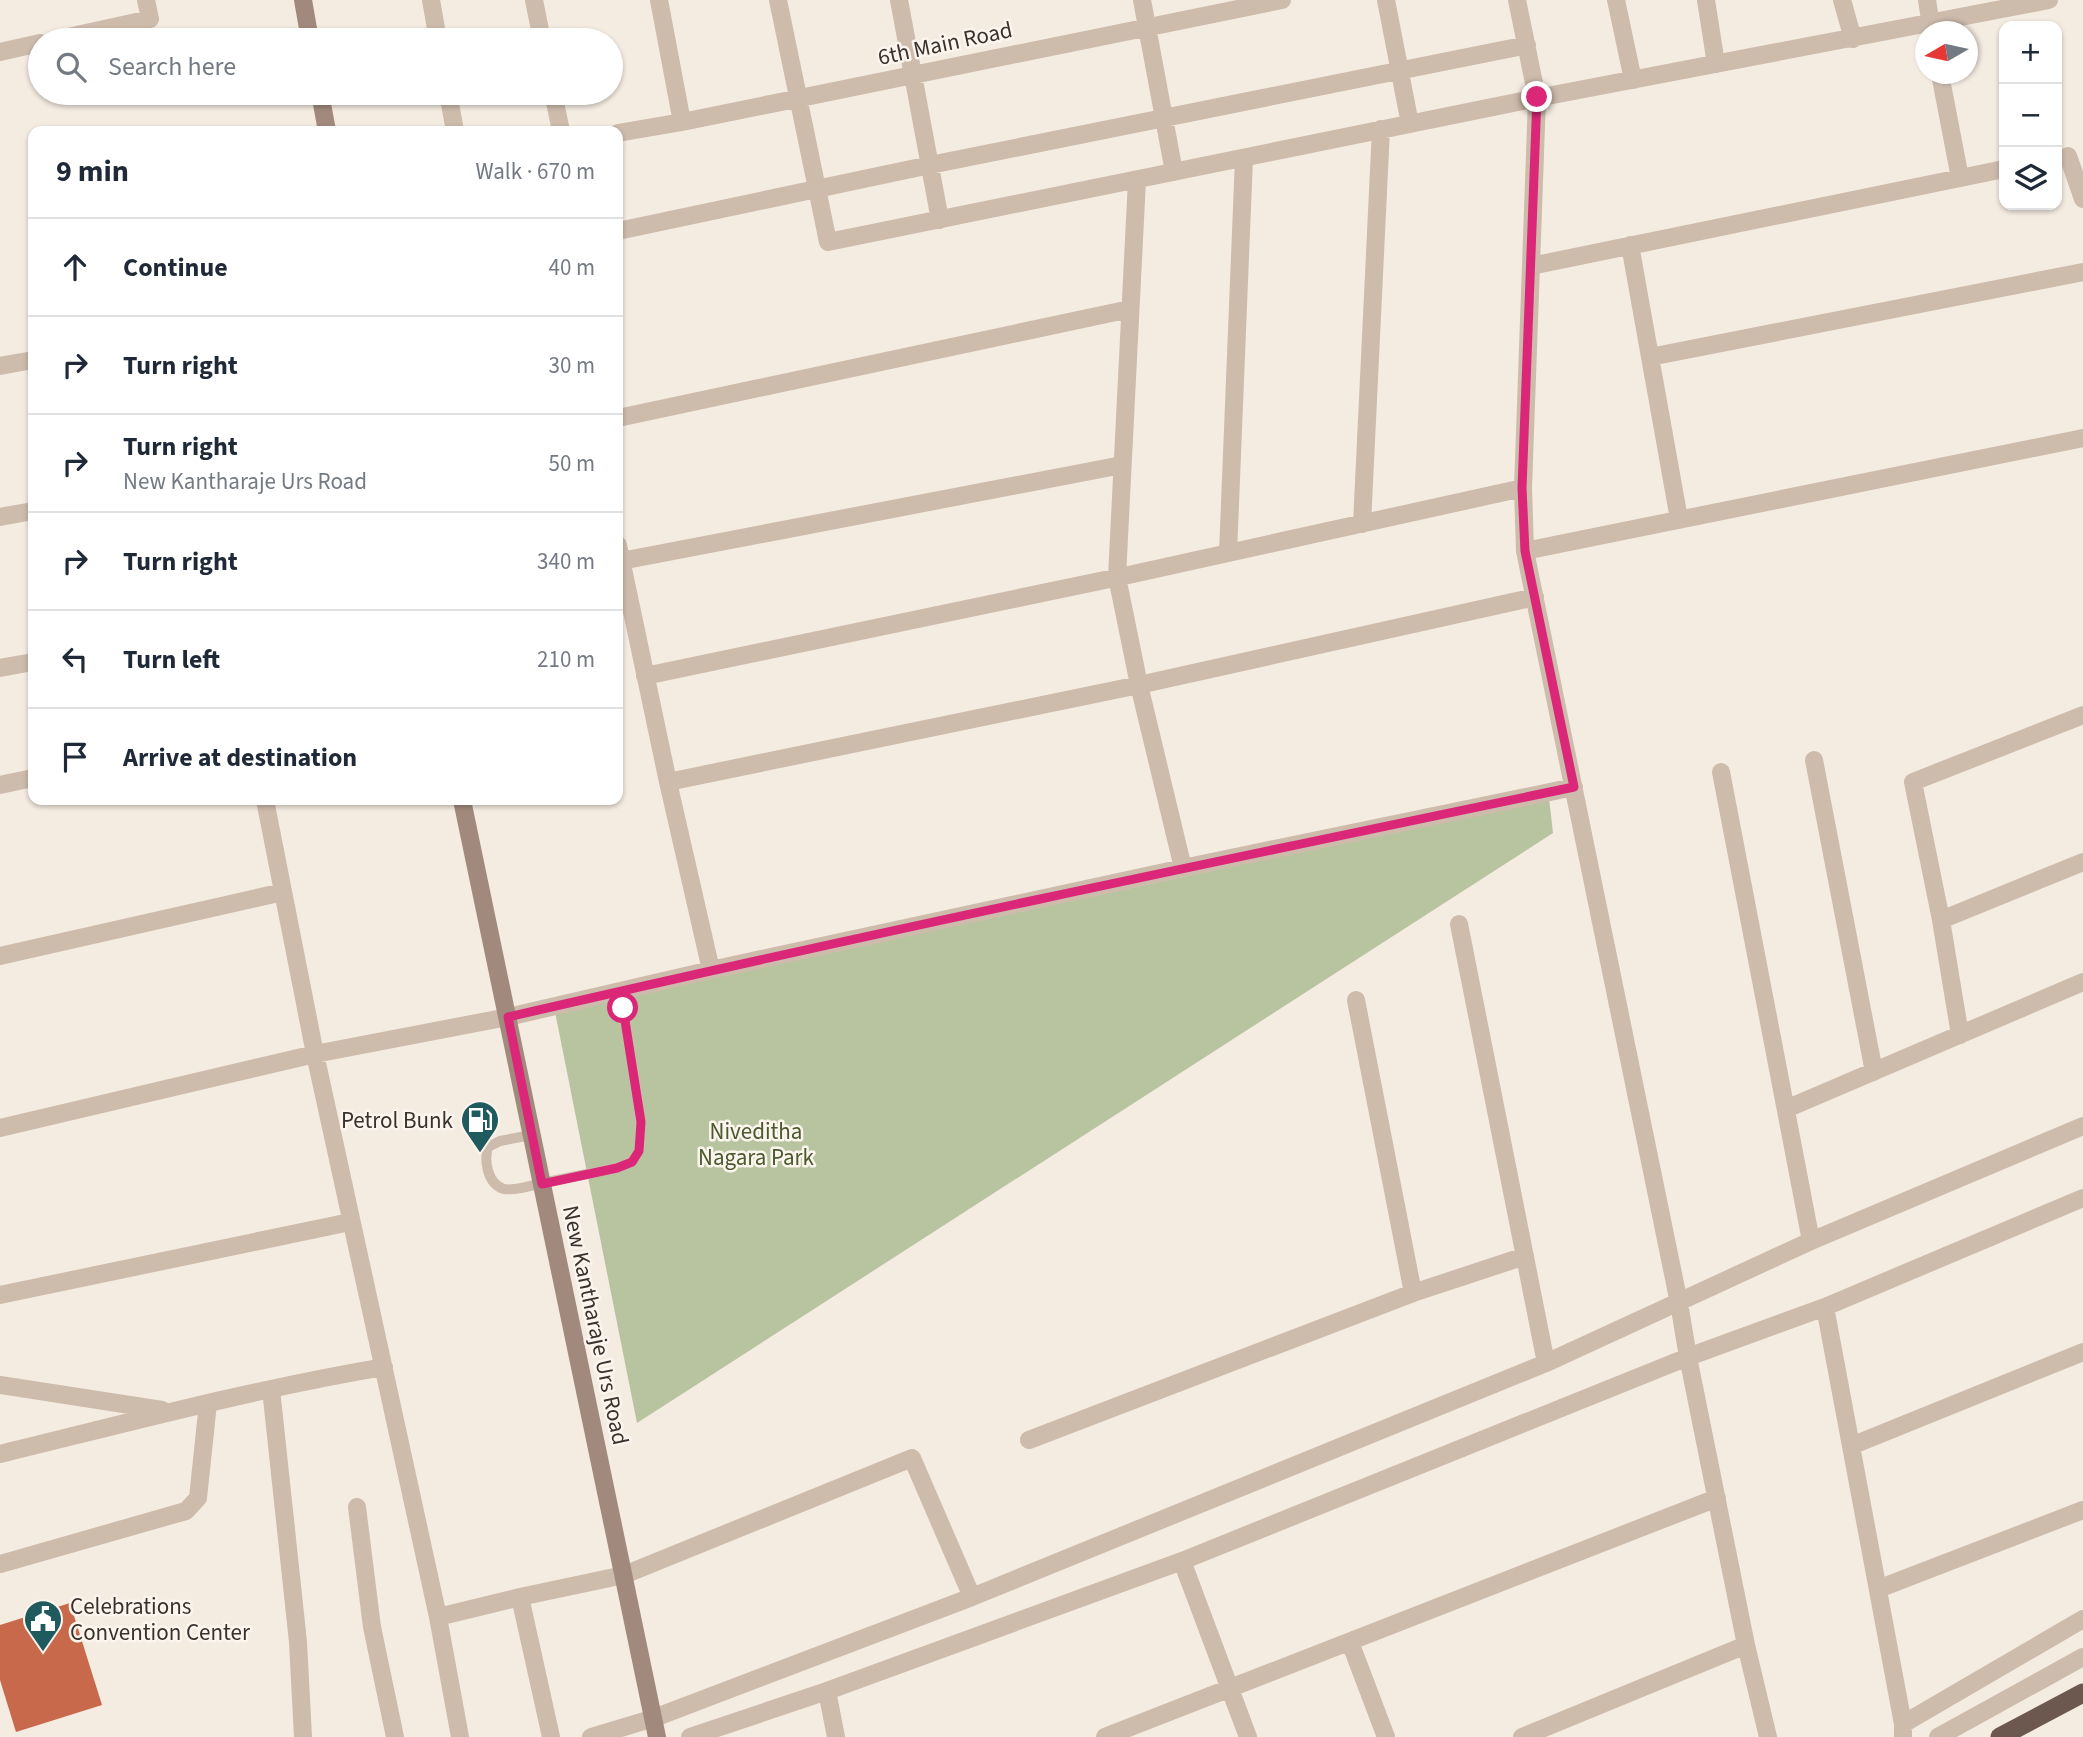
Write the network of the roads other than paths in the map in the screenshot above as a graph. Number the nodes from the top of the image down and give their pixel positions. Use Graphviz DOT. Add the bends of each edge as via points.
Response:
graph roads {
  1 [pos="146,0"];
  2 [pos="303,0"];
  3 [pos="431,0"];
  4 [pos="534,0"];
  5 [pos="659,0"];
  6 [pos="778,0"];
  7 [pos="899,0"];
  8 [pos="1142,0"];
  9 [pos="1282,0"];
  10 [pos="1386,0"];
  11 [pos="1517,0"];
  12 [pos="1616,0"];
  13 [pos="1706,0"];
  14 [pos="1842,0"];
  15 [pos="1927,0"];
  16 [pos="2049,0"];
  17 [pos="1263,2"];
  18 [pos="1930,21"];
  19 [pos="1957,21"];
  20 [pos="1147,27"];
  21 [pos="109,28"];
  22 [pos="308,28"];
  23 [pos="436,28"];
  24 [pos="540,28"];
  25 [pos="1915,29"];
  26 [pos="1853,39"];
  27 [pos="1527,45"];
  28 [pos="28,46"];
  29 [pos="0,52"];
  30 [pos="1716,64"];
  31 [pos="1400,71"];
  32 [pos="914,75"];
  33 [pos="1633,80"];
  34 [pos="1942,84"];
  35 [pos="1537,97"];
  36 [pos="799,98"];
  37 [pos="322,105"];
  38 [pos="450,105"];
  39 [pos="556,105"];
  40 [pos="1165,118"];
  41 [pos="682,122"];
  42 [pos="1410,124"];
  43 [pos="326,126"];
  44 [pos="454,126"];
  45 [pos="560,126"];
  46 [pos="1381,130"];
  47 [pos="623,132"];
  48 [pos="2069,156"];
  49 [pos="1244,158"];
  50 [pos="930,165"];
  51 [pos="1999,170"];
  52 [pos="1174,172"];
  53 [pos="1960,178"];
  54 [pos="1137,180"];
  55 [pos="818,189"];
  56 [pos="2083,199"];
  57 [pos="940,220"];
  58 [pos="623,230"];
  59 [pos="1630,245"];
  60 [pos="1531,267"];
  61 [pos="2083,272"];
  62 [pos="1130,309"];
  63 [pos="1650,357"];
  64 [pos="28,361"];
  65 [pos="0,366"];
  66 [pos="623,417"];
  67 [pos="2083,438"];
  68 [pos="1122,465"];
  69 [pos="1522,488"];
  70 [pos="28,512"];
  71 [pos="0,517"];
  72 [pos="1679,519"];
  73 [pos="1362,524"];
  74 [pos="1525,551"];
  75 [pos="623,552"];
  76 [pos="1228,553"];
  77 [pos="623,572"];
  78 [pos="1117,577"];
  79 [pos="1535,597"];
  80 [pos="28,663"];
  81 [pos="0,668"];
  82 [pos="645,676"];
  83 [pos="1139,685"];
  84 [pos="2083,715"];
  85 [pos="1814,760"];
  86 [pos="1721,772"];
  87 [pos="28,779"];
  88 [pos="668,782"];
  89 [pos="0,785"];
  90 [pos="1574,787"];
  91 [pos="266,805"];
  92 [pos="463,805"];
  93 [pos="2083,862"];
  94 [pos="1183,868"];
  95 [pos="283,891"];
  96 [pos="1941,920"];
  97 [pos="1459,924"];
  98 [pos="0,956"];
  99 [pos="710,970"];
  100 [pos="2083,982"];
  101 [pos="1356,1000"];
  102 [pos="623,1008"];
  103 [pos="508,1017"];
  104 [pos="1960,1035"];
  105 [pos="315,1054"];
  106 [pos="1874,1072"];
  107 [pos="1786,1109"];
  108 [pos="2083,1126"];
  109 [pos="0,1128"];
  110 [pos="531,1135"];
  111 [pos="542,1184"];
  112 [pos="2083,1198"];
  113 [pos="350,1222"];
  114 [pos="1811,1241"];
  115 [pos="1525,1256"];
  116 [pos="1413,1293"];
  117 [pos="0,1295"];
  118 [pos="1679,1303"];
  119 [pos="1825,1307"];
  120 [pos="2083,1352"];
  121 [pos="1688,1357"];
  122 [pos="1546,1363"];
  123 [pos="384,1367"];
  124 [pos="0,1385"];
  125 [pos="271,1389"];
  126 [pos="208,1403"];
  127 [pos="172,1412"];
  128 [pos="1029,1440"];
  129 [pos="1851,1446"];
  130 [pos="0,1454"];
  131 [pos="1717,1498"];
  132 [pos="356,1507"];
  133 [pos="2083,1510"];
  134 [pos="1182,1561"];
  135 [pos="0,1564"];
  136 [pos="624,1575"];
  137 [pos="1878,1589"];
  138 [pos="520,1597"];
  139 [pos="972,1597"];
  140 [pos="438,1617"];
  141 [pos="2083,1619"];
  142 [pos="1350,1642"];
  143 [pos="1746,1645"];
  144 [pos="2083,1657"];
  145 [pos="1229,1689"];
  146 [pos="827,1691"];
  147 [pos="2083,1693"];
  148 [pos="654,1718"];
  149 [pos="1903,1730"];
  150 [pos="303,1737"];
  151 [pos="395,1737"];
  152 [pos="460,1737"];
  153 [pos="551,1737"];
  154 [pos="591,1737"];
  155 [pos="657,1737"];
  156 [pos="690,1737"];
  157 [pos="836,1737"];
  158 [pos="1105,1737"];
  159 [pos="1248,1737"];
  160 [pos="1386,1737"];
  161 [pos="1522,1737"];
  162 [pos="1768,1737"];
  163 [pos="1938,1737"];
  164 [pos="2000,1737"];
  1 -- 21 [label="street" via="150,19"];
  2 -- 22 [label="main road"];
  3 -- 23 [label="street"];
  4 -- 24 [label="street"];
  5 -- 41 [label="street"];
  6 -- 36 [label="street"];
  7 -- 32 [label="street"];
  8 -- 20 [label="street"];
  9 -- 17 [label="street, 6th Main Road"];
  10 -- 31 [label="street"];
  11 -- 27 [label="street"];
  12 -- 33 [label="street"];
  13 -- 30 [label="street"];
  14 -- 26 [label="street"];
  15 -- 18 [label="street"];
  16 -- 19 [label="street"];
  17 -- 20 [label="street, 6th Main Road"];
  20 -- 32 [label="street, 6th Main Road"];
  20 -- 40 [label="street"];
  25 -- 26 [label="street"];
  26 -- 30 [label="street"];
  27 -- 31 [label="street"];
  27 -- 35 [label="street"];
  28 -- 29 [label="street"];
  30 -- 33 [label="street"];
  31 -- 40 [label="street"];
  31 -- 42 [label="street"];
  32 -- 36 [label="street, 6th Main Road"];
  32 -- 50 [label="street"];
  33 -- 35 [label="street"];
  34 -- 53 [label="street"];
  35 -- 42 [label="street"];
  35 -- 60 [label="street"];
  36 -- 41 [label="street, 6th Main Road"];
  36 -- 55 [label="street"];
  37 -- 43 [label="main road"];
  38 -- 44 [label="street"];
  39 -- 45 [label="street"];
  40 -- 50 [label="street"];
  40 -- 52 [label="street"];
  41 -- 47 [label="street, 6th Main Road"];
  42 -- 46 [label="street"];
  46 -- 49 [label="street"];
  46 -- 73 [label="street"];
  48 -- 56 [label="street"];
  49 -- 52 [label="street"];
  49 -- 76 [label="street"];
  50 -- 55 [label="street"];
  50 -- 57 [label="street"];
  51 -- 53 [label="street"];
  52 -- 54 [label="street"];
  53 -- 59 [label="street"];
  54 -- 57 [label="street"];
  54 -- 62 [label="street"];
  55 -- 57 [label="street" via="828,242"];
  55 -- 58 [label="street"];
  59 -- 60 [label="street"];
  59 -- 63 [label="street"];
  60 -- 69 [label="street"];
  61 -- 63 [label="street"];
  62 -- 66 [label="street"];
  62 -- 68 [label="street"];
  63 -- 72 [label="street"];
  64 -- 65 [label="street"];
  67 -- 72 [label="street"];
  68 -- 75 [label="street"];
  68 -- 78 [label="street"];
  69 -- 73 [label="street"];
  69 -- 74 [label="street"];
  70 -- 71 [label="street"];
  72 -- 74 [label="street"];
  73 -- 76 [label="street"];
  74 -- 79 [label="street"];
  76 -- 78 [label="street"];
  77 -- 82 [label="street"];
  78 -- 82 [label="street"];
  78 -- 83 [label="street"];
  79 -- 83 [label="street"];
  79 -- 90 [label="street"];
  80 -- 81 [label="street"];
  82 -- 88 [label="street"];
  83 -- 88 [label="street"];
  83 -- 94 [label="street"];
  84 -- 96 [label="street" via="1913,782"];
  85 -- 106 [label="street"];
  86 -- 107 [label="street"];
  87 -- 89 [label="street"];
  88 -- 99 [label="street"];
  90 -- 94 [label="street"];
  90 -- 118 [label="street"];
  91 -- 95 [label="street"];
  92 -- 103 [label="main road, New Kantharaje Urs Road"];
  93 -- 96 [label="street"];
  94 -- 99 [label="street"];
  95 -- 98 [label="street"];
  95 -- 105 [label="street"];
  96 -- 104 [label="street"];
  97 -- 115 [label="street"];
  99 -- 103 [label="street"];
  100 -- 104 [label="street"];
  101 -- 116 [label="street"];
  102 -- 111 [label="lane" via="641,1122 639,1151 632,1162 617,1168"];
  103 -- 105 [label="street"];
  103 -- 110 [label="main road, New Kantharaje Urs Road"];
  104 -- 106 [label="street"];
  105 -- 109 [label="street"];
  105 -- 113 [label="street"];
  106 -- 107 [label="street"];
  107 -- 114 [label="street"];
  108 -- 114 [label="street"];
  110 -- 111 [label="main road, New Kantharaje Urs Road"];
  110 -- 111 [label="lane" via="488,1147 487,1170 504,1189"];
  111 -- 136 [label="main road, New Kantharaje Urs Road"];
  112 -- 119 [label="street"];
  113 -- 117 [label="street"];
  113 -- 123 [label="street"];
  114 -- 118 [label="street"];
  115 -- 116 [label="street"];
  115 -- 122 [label="street"];
  116 -- 128 [label="street"];
  118 -- 121 [label="street"];
  118 -- 122 [label="street"];
  119 -- 121 [label="street"];
  119 -- 129 [label="street"];
  120 -- 129 [label="street"];
  121 -- 131 [label="street"];
  121 -- 134 [label="street"];
  122 -- 139 [label="street"];
  123 -- 125 [label="street"];
  123 -- 140 [label="street"];
  124 -- 127 [label="street"];
  125 -- 126 [label="street"];
  125 -- 150 [label="street" via="298,1642"];
  126 -- 127 [label="street"];
  126 -- 135 [label="street" via="198,1498 186,1511"];
  127 -- 130 [label="street"];
  129 -- 137 [label="street"];
  131 -- 142 [label="street"];
  131 -- 143 [label="street"];
  132 -- 151 [label="street" via="372,1627"];
  133 -- 137 [label="street"];
  134 -- 145 [label="street"];
  134 -- 146 [label="street"];
  136 -- 138 [label="street"];
  136 -- 139 [label="street" via="912,1458"];
  136 -- 148 [label="main road, New Kantharaje Urs Road"];
  137 -- 149 [label="street"];
  138 -- 140 [label="street"];
  138 -- 153 [label="street"];
  139 -- 148 [label="street"];
  140 -- 152 [label="street"];
  141 -- 149 [label="street"];
  142 -- 145 [label="street"];
  142 -- 160 [label="street"];
  143 -- 161 [label="street"];
  143 -- 162 [label="street"];
  144 -- 163 [label="street"];
  145 -- 158 [label="street"];
  145 -- 159 [label="street"];
  146 -- 156 [label="street"];
  146 -- 157 [label="street"];
  147 -- 164 [label="highway"];
  148 -- 154 [label="street"];
  148 -- 155 [label="main road, New Kantharaje Urs Road"];
}
